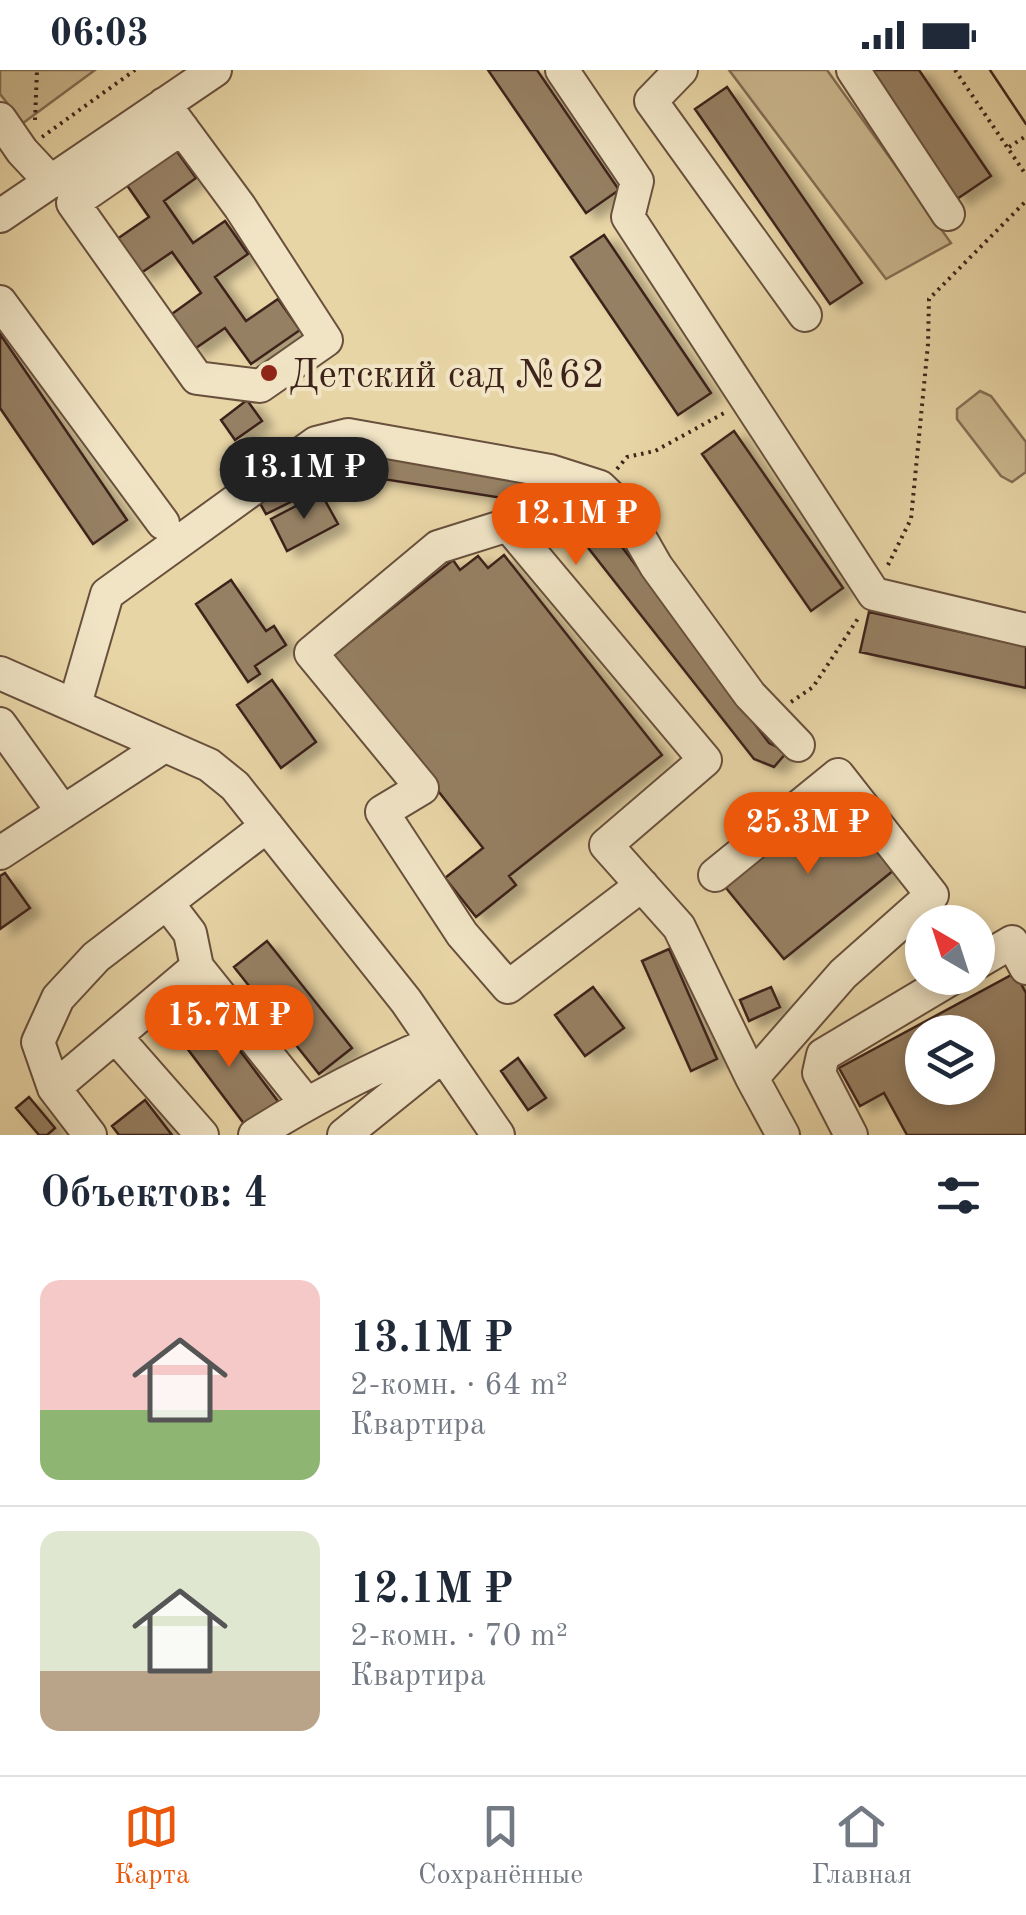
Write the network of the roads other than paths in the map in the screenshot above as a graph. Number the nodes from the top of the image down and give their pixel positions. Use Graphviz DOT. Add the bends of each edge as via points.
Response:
graph roads {
  1 [pos="216,70"];
  2 [pos="562,70"];
  3 [pos="681,70"];
  4 [pos="854,70"];
  5 [pos="173,116"];
  6 [pos="0,120"];
  7 [pos="51,182"];
  8 [pos="948,214"];
  9 [pos="0,216"];
  10 [pos="0,302"];
  11 [pos="805,315"];
  12 [pos="164,524"];
  13 [pos="1026,630"];
  14 [pos="0,673"];
  15 [pos="75,704"];
  16 [pos="0,724"];
  17 [pos="798,745"];
  18 [pos="164,746"];
  19 [pos="62,812"];
  20 [pos="267,826"];
  21 [pos="0,852"];
  22 [pos="714,875"];
  23 [pos="642,885"];
  24 [pos="167,903"];
  25 [pos="995,952"];
  26 [pos="197,967"];
  27 [pos="1026,968"];
  28 [pos="924,995"];
  29 [pos="116,1037"];
  30 [pos="438,1049"];
  31 [pos="752,1078"];
  32 [pos="54,1088"];
  33 [pos="306,1103"];
  34 [pos="90,1135"];
  35 [pos="202,1135"];
  36 [pos="254,1135"];
  37 [pos="344,1135"];
  38 [pos="498,1135"];
  39 [pos="783,1135"];
  40 [pos="851,1135"];
  1 -- 5 [label="street"];
  2 -- 13 [label="street" via="637,182 628,217 874,594"];
  3 -- 11 [label="street" via="650,100"];
  4 -- 8 [label="street"];
  5 -- 5 [label="street" via="326,340 260,386 197,378 73,203"];
  5 -- 7 [label="street"];
  6 -- 7 [label="street"];
  7 -- 9 [label="street"];
  10 -- 12 [label="street"];
  14 -- 15 [label="street"];
  15 -- 17 [label="street" via="106,594 316,443 348,434 550,470 600,487 624,510 656,566 750,695"];
  15 -- 18 [label="street"];
  16 -- 19 [label="street"];
  18 -- 19 [label="street"];
  18 -- 20 [label="street" via="209,765"];
  19 -- 21 [label="street"];
  20 -- 24 [label="street"];
  20 -- 30 [label="street"];
  22 -- 31 [label="street" via="838,774 932,896 843,974"];
  23 -- 23 [label="street" via="508,986 462,934 382,812 422,788 311,654 438,546 508,525 706,760 606,846"];
  23 -- 31 [label="street" via="679,927"];
  24 -- 26 [label="street" via="190,933"];
  24 -- 32 [label="street" via="96,957 58,998 38,1042"];
  25 -- 27 [label="street" via="1012,942"];
  26 -- 29 [label="street"];
  26 -- 33 [label="street"];
  28 -- 40 [label="street" via="824,1055 819,1072"];
  29 -- 32 [label="street"];
  29 -- 35 [label="street"];
  30 -- 33 [label="street" via="378,1066"];
  30 -- 37 [label="street"];
  30 -- 38 [label="street"];
  31 -- 39 [label="street"];
  32 -- 34 [label="street"];
  33 -- 36 [label="street"];
}
